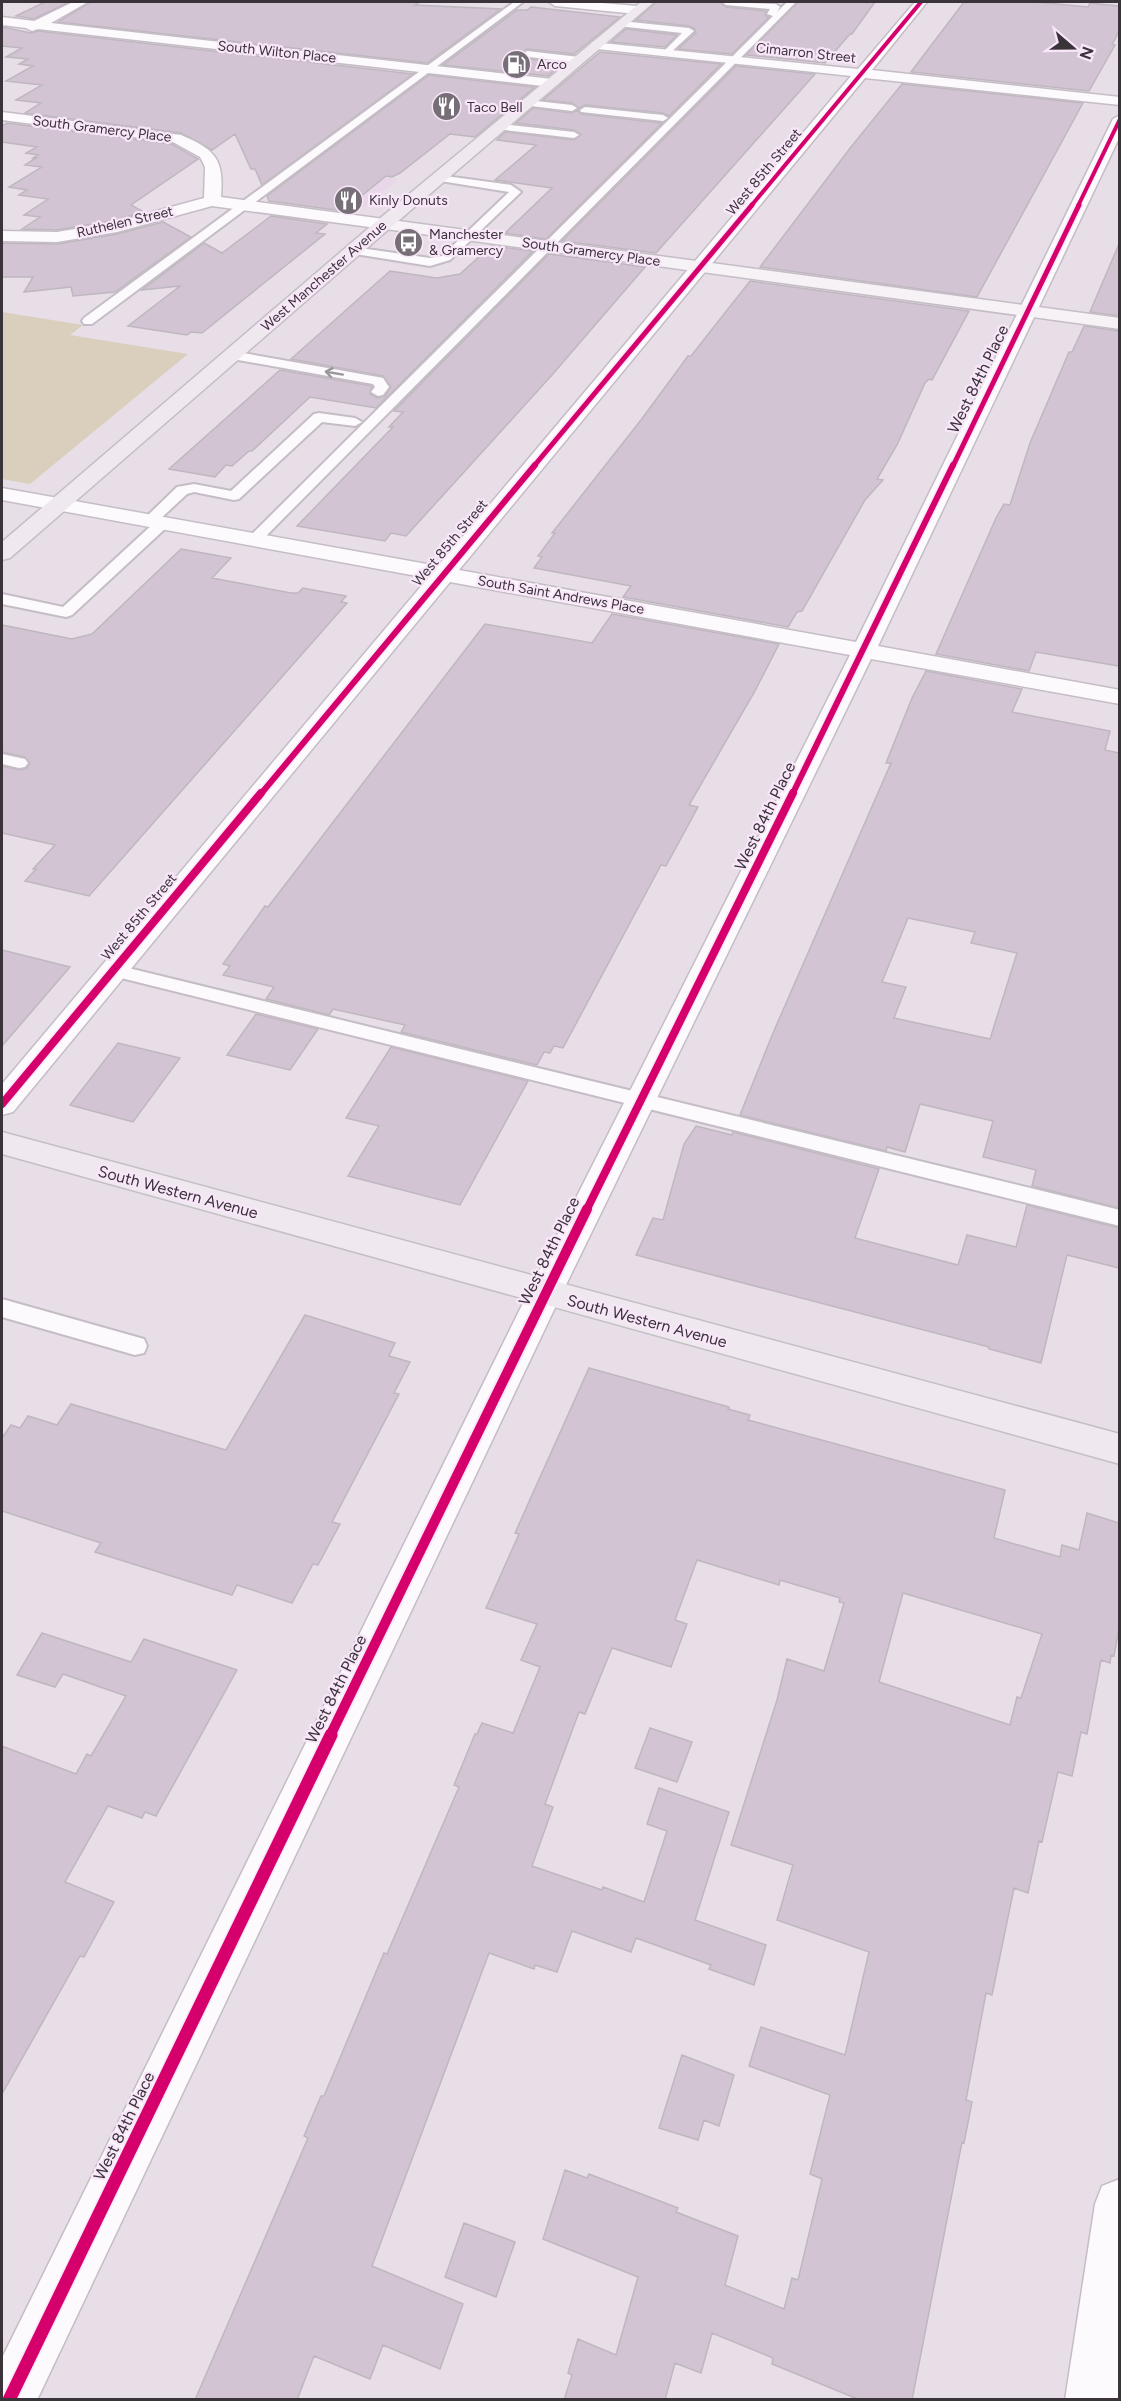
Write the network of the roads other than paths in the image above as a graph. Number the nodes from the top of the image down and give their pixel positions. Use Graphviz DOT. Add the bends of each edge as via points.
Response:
graph roads {
  1 [pos="82,2"];
  2 [pos="519,2"];
  3 [pos="555,2"];
  4 [pos="726,2"];
  5 [pos="792,2"];
  6 [pos="921,2"];
  7 [pos="643,6"];
  8 [pos="771,14"];
  9 [pos="2,21"];
  10 [pos="621,24"];
  11 [pos="36,25"];
  12 [pos="19,34"];
  13 [pos="597,45"];
  14 [pos="668,52"];
  15 [pos="733,59"];
  16 [pos="520,60"];
  17 [pos="579,60"];
  18 [pos="510,67"];
  19 [pos="428,69"];
  20 [pos="864,73"];
  21 [pos="499,77"];
  22 [pos="552,83"];
  23 [pos="1119,101"];
  24 [pos="527,104"];
  25 [pos="572,108"];
  26 [pos="585,110"];
  27 [pos="2,116"];
  28 [pos="663,118"];
  29 [pos="1119,119"];
  30 [pos="500,127"];
  31 [pos="574,135"];
  32 [pos="438,178"];
  33 [pos="212,201"];
  34 [pos="244,205"];
  35 [pos="384,224"];
  36 [pos="2,236"];
  37 [pos="470,236"];
  38 [pos="547,246"];
  39 [pos="353,251"];
  40 [pos="701,267"];
  41 [pos="1027,311"];
  42 [pos="88,321"];
  43 [pos="1119,324"];
  44 [pos="232,355"];
  45 [pos="378,392"];
  46 [pos="364,406"];
  47 [pos="355,423"];
  48 [pos="2,494"];
  49 [pos="59,504"];
  50 [pos="156,522"];
  51 [pos="248,538"];
  52 [pos="2,553"];
  53 [pos="442,573"];
  54 [pos="2,599"];
  55 [pos="864,650"];
  56 [pos="1119,697"];
  57 [pos="112,970"];
  58 [pos="639,1101"];
  59 [pos="2,1104"];
  60 [pos="2,1143"];
  61 [pos="1119,1218"];
  62 [pos="544,1293"];
  63 [pos="2,1308"];
  64 [pos="135,1346"];
  65 [pos="1119,1449"];
  66 [pos="1119,2204"];
  67 [pos="9,2400"];
  68 [pos="1091,2400"];
  1 -- 11 [label="street"];
  2 -- 19 [label="lane"];
  3 -- 7 [label="street"];
  4 -- 8 [label="lane" via="776,7"];
  5 -- 15 [label="lane"];
  6 -- 20 [label="street, West 85th Street"];
  7 -- 10 [label="main road, West Manchester Avenue"];
  9 -- 11 [label="street, South Wilton Place"];
  10 -- 13 [label="main road, West Manchester Avenue"];
  10 -- 14 [label="lane" via="689,31"];
  11 -- 12 [label="street"];
  11 -- 19 [label="street, South Wilton Place"];
  13 -- 14 [label="street, Cimarron Street"];
  13 -- 17 [label="main road, West Manchester Avenue"];
  14 -- 15 [label="street, Cimarron Street"];
  15 -- 20 [label="street, Cimarron Street"];
  15 -- 38 [label="lane"];
  16 -- 17 [label="lane" via="527,54"];
  17 -- 22 [label="main road, West Manchester Avenue"];
  18 -- 21 [label="lane"];
  19 -- 21 [label="street, South Wilton Place"];
  19 -- 34 [label="lane"];
  20 -- 23 [label="street, Cimarron Street"];
  20 -- 40 [label="street, West 85th Street"];
  21 -- 22 [label="street, South Wilton Place"];
  22 -- 24 [label="main road, West Manchester Avenue"];
  24 -- 25 [label="lane"];
  24 -- 30 [label="main road, West Manchester Avenue"];
  26 -- 28 [label="lane"];
  27 -- 33 [label="street, South Gramercy Place" via="177,138 208,155 215,168"];
  29 -- 41 [label="street, West 84th Place"];
  30 -- 31 [label="lane"];
  30 -- 32 [label="main road, West Manchester Avenue"];
  32 -- 35 [label="main road, West Manchester Avenue"];
  32 -- 37 [label="lane" via="511,188 515,192"];
  33 -- 34 [label="street, South Gramercy Place"];
  33 -- 36 [label="street, Ruthelen Street" via="117,227 57,237"];
  34 -- 35 [label="street, South Gramercy Place"];
  34 -- 42 [label="lane"];
  35 -- 37 [label="street, South Gramercy Place"];
  35 -- 39 [label="main road, West Manchester Avenue"];
  37 -- 38 [label="street, South Gramercy Place"];
  37 -- 39 [label="lane" via="446,258 430,262"];
  38 -- 40 [label="street, South Gramercy Place"];
  38 -- 51 [label="lane"];
  39 -- 44 [label="main road, West Manchester Avenue"];
  40 -- 41 [label="street, South Gramercy Place"];
  40 -- 53 [label="street, West 85th Street"];
  41 -- 43 [label="street, South Gramercy Place"];
  41 -- 55 [label="street, West 84th Place"];
  45 -- 44 [label="lane, one-way" via="382,387 378,381"];
  44 -- 49 [label="main road, West Manchester Avenue"];
  46 -- 47 [label="lane"];
  47 -- 50 [label="lane" via="319,417 234,496 194,488 182,490"];
  47 -- 51 [label="lane"];
  48 -- 49 [label="street, South Saint Andrews Place"];
  49 -- 50 [label="street, South Saint Andrews Place"];
  49 -- 52 [label="main road, West Manchester Avenue"];
  50 -- 51 [label="street, South Saint Andrews Place"];
  50 -- 54 [label="lane" via="66,612"];
  51 -- 53 [label="street, South Saint Andrews Place"];
  53 -- 55 [label="street, South Saint Andrews Place"];
  53 -- 57 [label="street, West 85th Street"];
  55 -- 56 [label="street, South Saint Andrews Place"];
  55 -- 58 [label="street, West 84th Place"];
  57 -- 58 [label="lane"];
  57 -- 59 [label="street, West 85th Street"];
  58 -- 61 [label="lane"];
  58 -- 62 [label="street, West 84th Place"];
  60 -- 62 [label="main road, South Western Avenue"];
  62 -- 65 [label="main road, South Western Avenue"];
  62 -- 67 [label="street, West 84th Place"];
  63 -- 64 [label="lane"];
  66 -- 68 [label="street"];
}
